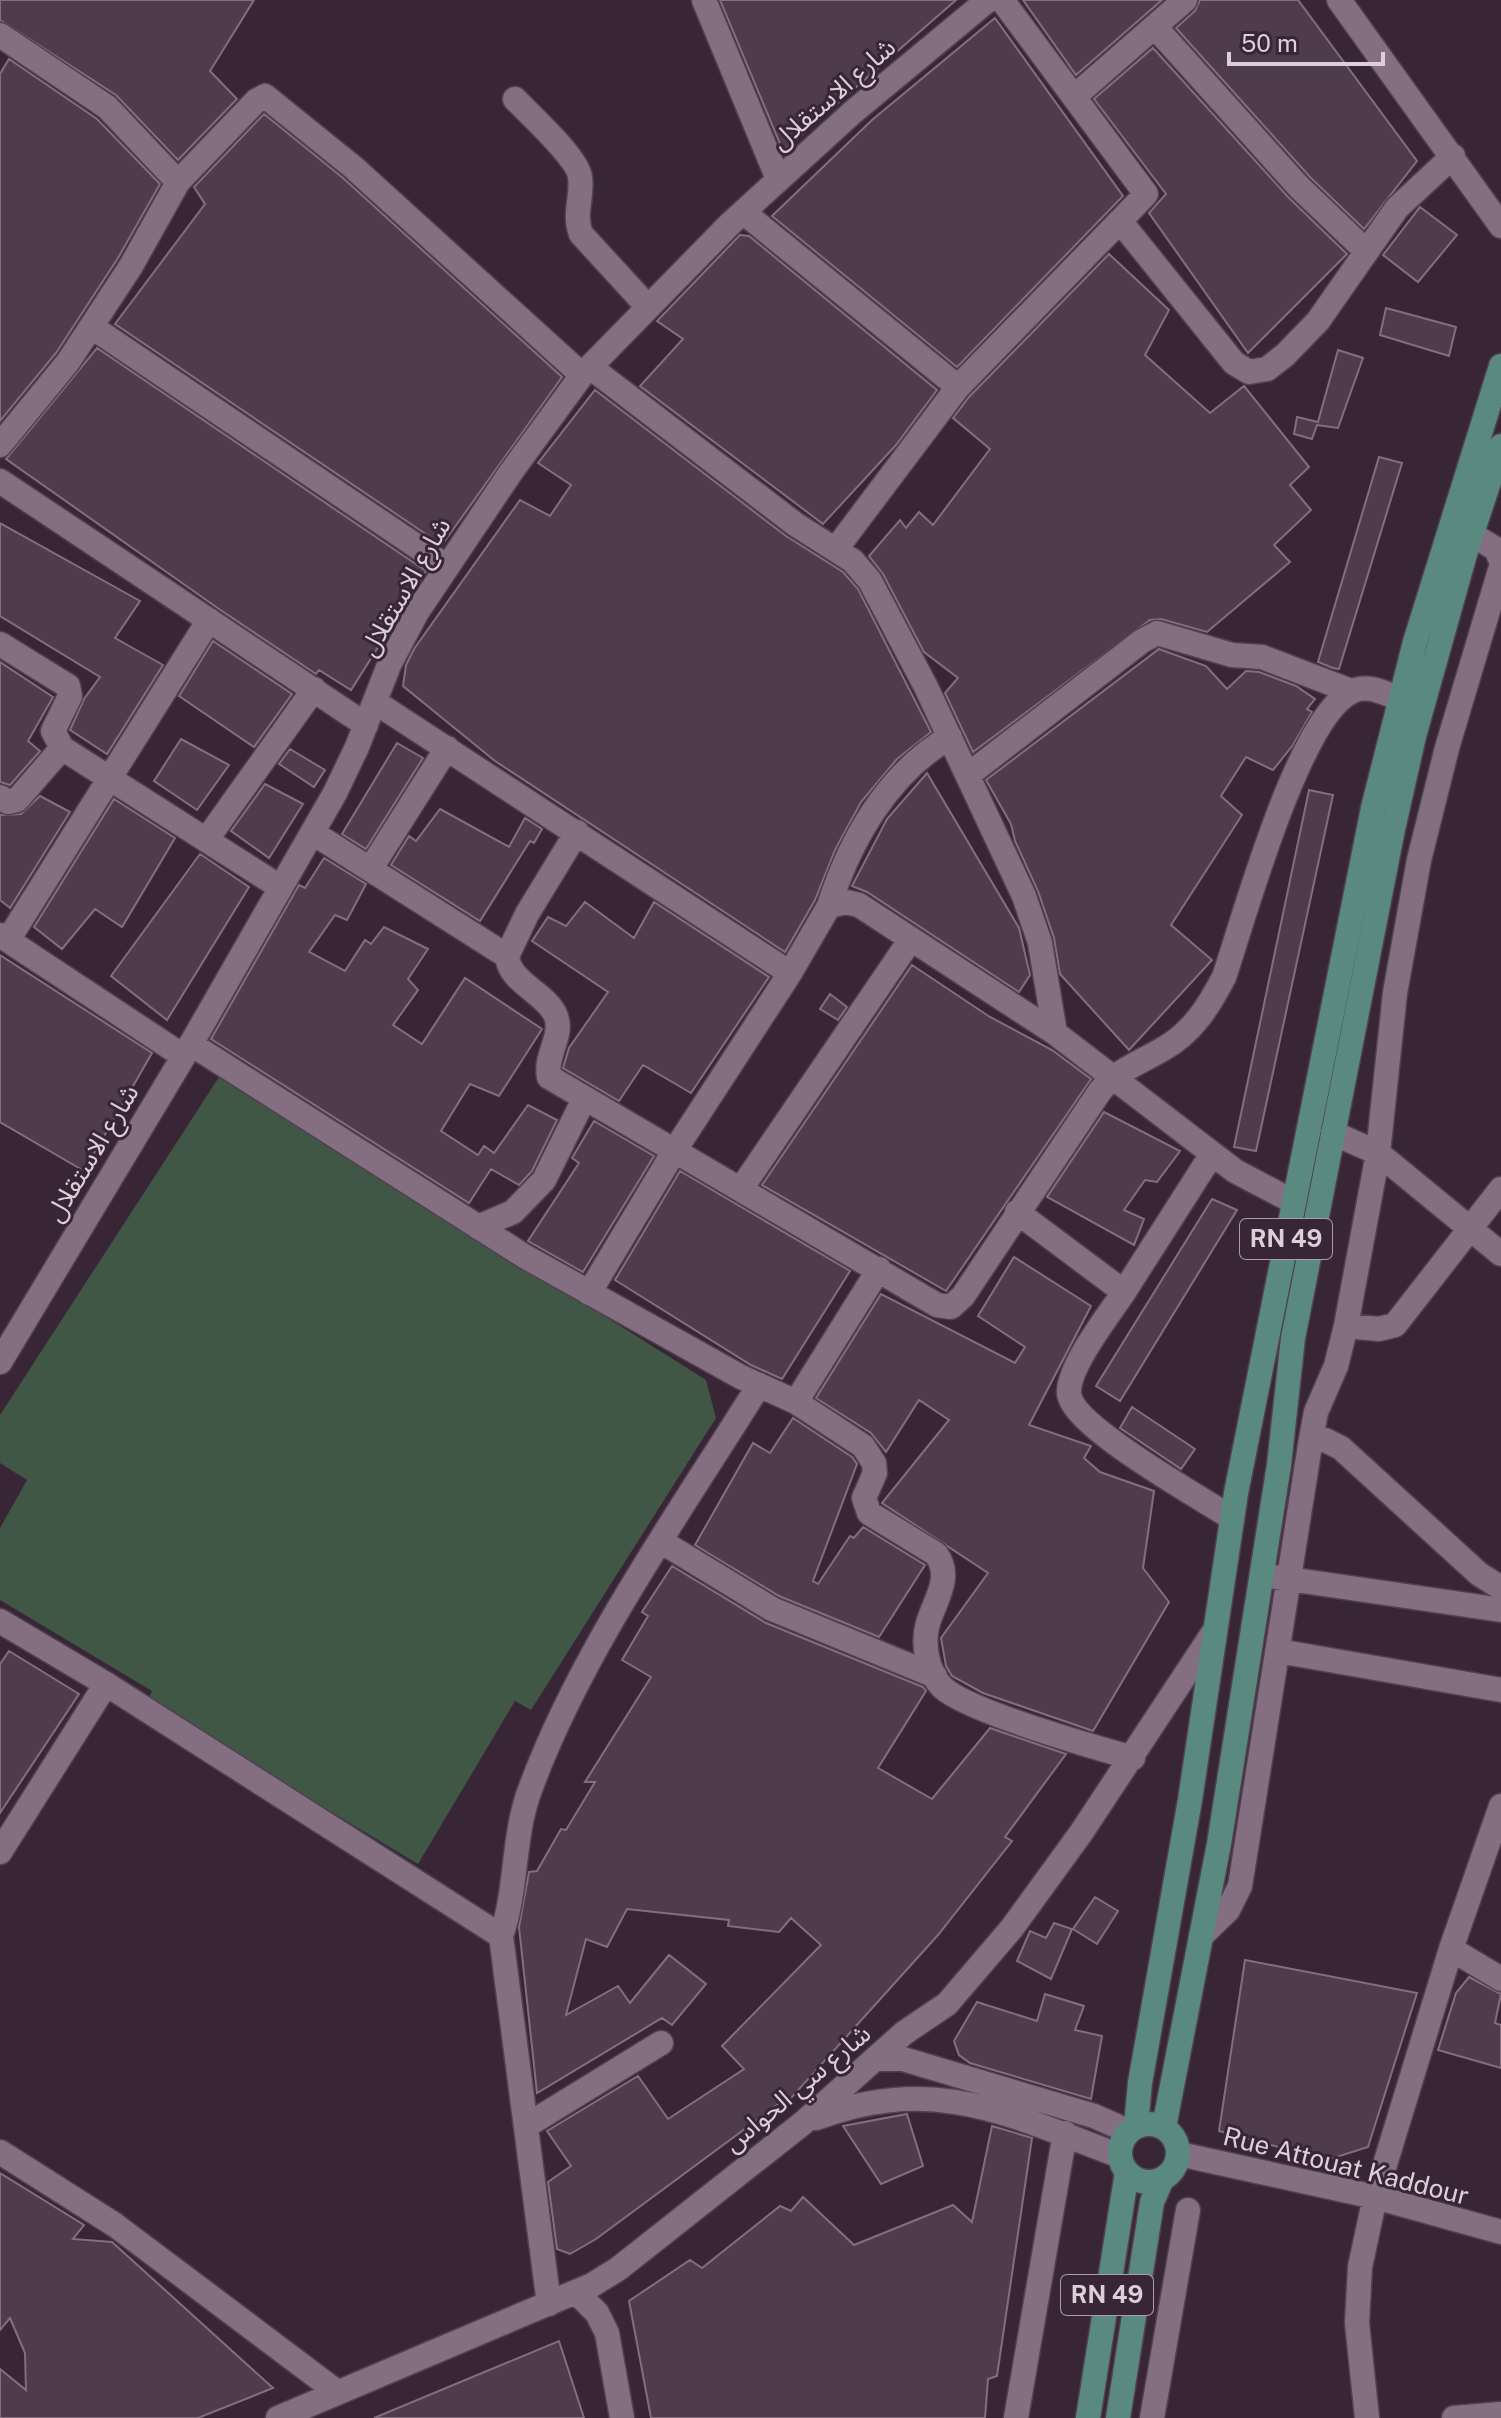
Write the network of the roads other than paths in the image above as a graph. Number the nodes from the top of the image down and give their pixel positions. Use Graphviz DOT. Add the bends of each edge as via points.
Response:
graph roads {
  1 [pos="704,0"];
  2 [pos="988,0"];
  3 [pos="1002,0"];
  4 [pos="1185,0"];
  5 [pos="1339,0"];
  6 [pos="1155,27"];
  7 [pos="0,35"];
  8 [pos="1075,96"];
  9 [pos="515,99"];
  10 [pos="1453,156"];
  11 [pos="778,179"];
  12 [pos="178,182"];
  13 [pos="743,212"];
  14 [pos="1120,221"];
  15 [pos="1501,226"];
  16 [pos="1366,251"];
  17 [pos="648,307"];
  18 [pos="92,327"];
  19 [pos="1501,366"];
  20 [pos="586,371"];
  21 [pos="958,387"];
  22 [pos="0,445"];
  23 [pos="1501,446"];
  24 [pos="0,481"];
  25 [pos="1471,534"];
  26 [pos="836,549"];
  27 [pos="1501,564"];
  28 [pos="446,566"];
  29 [pos="1498,591"];
  30 [pos="209,620"];
  31 [pos="0,644"];
  32 [pos="314,689"];
  33 [pos="1351,691"];
  34 [pos="1399,699"];
  35 [pos="371,713"];
  36 [pos="950,737"];
  37 [pos="62,748"];
  38 [pos="447,748"];
  39 [pos="968,775"];
  40 [pos="112,778"];
  41 [pos="0,797"];
  42 [pos="577,832"];
  43 [pos="313,833"];
  44 [pos="207,839"];
  45 [pos="371,868"];
  46 [pos="280,887"];
  47 [pos="829,906"];
  48 [pos="4,938"];
  49 [pos="911,939"];
  50 [pos="507,956"];
  51 [pos="790,973"];
  52 [pos="1055,1033"];
  53 [pos="187,1050"];
  54 [pos="1113,1076"];
  55 [pos="584,1099"];
  56 [pos="1333,1133"];
  57 [pos="675,1150"];
  58 [pos="1378,1153"];
  59 [pos="1212,1154"];
  60 [pos="741,1189"];
  61 [pos="1501,1189"];
  62 [pos="1294,1202"];
  63 [pos="1017,1212"];
  64 [pos="478,1227"];
  65 [pos="1469,1228"];
  66 [pos="1501,1254"];
  67 [pos="879,1269"];
  68 [pos="1124,1292"];
  69 [pos="589,1293"];
  70 [pos="1346,1326"];
  71 [pos="0,1362"];
  72 [pos="759,1385"];
  73 [pos="1286,1385"];
  74 [pos="1326,1388"];
  75 [pos="796,1402"];
  76 [pos="1311,1439"];
  77 [pos="1232,1518"];
  78 [pos="662,1542"];
  79 [pos="1260,1575"];
  80 [pos="1289,1579"];
  81 [pos="1501,1588"];
  82 [pos="1501,1610"];
  83 [pos="0,1621"];
  84 [pos="1213,1633"];
  85 [pos="1278,1651"];
  86 [pos="935,1676"];
  87 [pos="106,1684"];
  88 [pos="1501,1690"];
  89 [pos="1133,1758"];
  90 [pos="1501,1806"];
  91 [pos="0,1852"];
  92 [pos="501,1936"];
  93 [pos="1201,1936"];
  94 [pos="1451,1949"];
  95 [pos="1501,1979"];
  96 [pos="661,2043"];
  97 [pos="877,2059"];
  98 [pos="803,2123"];
  99 [pos="526,2126"];
  100 [pos="1164,2127"];
  101 [pos="1132,2129"];
  102 [pos="1065,2133"];
  103 [pos="0,2152"];
  104 [pos="1179,2154"];
  105 [pos="1123,2164"];
  106 [pos="1162,2179"];
  107 [pos="1375,2197"];
  108 [pos="1188,2210"];
  109 [pos="1501,2232"];
  110 [pos="577,2293"];
  111 [pos="549,2304"];
  112 [pos="337,2392"];
  113 [pos="1501,2414"];
  114 [pos="278,2418"];
  115 [pos="622,2418"];
  116 [pos="1016,2418"];
  117 [pos="1088,2418"];
  118 [pos="1118,2418"];
  119 [pos="1152,2418"];
  120 [pos="1367,2418"];
  121 [pos="1454,2418"];
  1 -- 11 [label="street"];
  2 -- 11 [label="street, شارع الاستقلال"];
  3 -- 8 [label="street"];
  4 -- 6 [label="street"];
  5 -- 10 [label="street"];
  6 -- 8 [label="street"];
  6 -- 16 [label="street" via="1299,187"];
  7 -- 12 [label="street" via="107,107"];
  8 -- 14 [label="street" via="1146,194"];
  9 -- 17 [label="street" via="578,169 576,213 581,234"];
  10 -- 15 [label="street"];
  10 -- 16 [label="street" via="1397,208"];
  11 -- 13 [label="street, شارع الاستقلال"];
  12 -- 18 [label="street"];
  12 -- 20 [label="street" via="260,97 270,98"];
  13 -- 17 [label="street, شارع الاستقلال"];
  13 -- 21 [label="street"];
  14 -- 16 [label="street" via="1234,363 1249,372 1267,369 1318,321"];
  14 -- 21 [label="street"];
  17 -- 20 [label="street, شارع الاستقلال"];
  18 -- 22 [label="street"];
  18 -- 28 [label="street"];
  19 -- 34 [label="main road, RN 49"];
  20 -- 26 [label="street"];
  20 -- 28 [label="street, شارع الاستقلال"];
  21 -- 26 [label="street"];
  23 -- 25 [label="main road, RN 49"];
  24 -- 30 [label="street"];
  25 -- 27 [label="street" via="1496,549"];
  25 -- 56 [label="main road, RN 49" via="1414,736"];
  26 -- 36 [label="street" via="861,568 876,592"];
  27 -- 29 [label="street"];
  28 -- 35 [label="street, شارع الاستقلال" via="389,665"];
  29 -- 58 [label="street" via="1447,748 1419,860 1395,993"];
  30 -- 32 [label="street"];
  30 -- 40 [label="street"];
  31 -- 37 [label="street" via="68,686 70,696 53,731"];
  32 -- 35 [label="street"];
  32 -- 44 [label="street"];
  33 -- 34 [label="street" via="1366,688"];
  33 -- 39 [label="street" via="1262,657 1232,655 1157,633"];
  33 -- 54 [label="street" via="1322,723 1294,773 1224,977 1208,1009 1165,1048"];
  34 -- 62 [label="main road, RN 49"];
  35 -- 38 [label="street"];
  35 -- 43 [label="street, شارع الاستقلال"];
  36 -- 39 [label="street"];
  36 -- 47 [label="street" via="921,755 896,781 849,851"];
  37 -- 40 [label="street"];
  37 -- 41 [label="street" via="17,800"];
  38 -- 42 [label="street"];
  38 -- 45 [label="street"];
  39 -- 52 [label="street" via="1036,929"];
  40 -- 44 [label="street"];
  40 -- 48 [label="street"];
  42 -- 50 [label="street"];
  42 -- 51 [label="street"];
  43 -- 45 [label="street"];
  43 -- 46 [label="street, شارع الاستقلال"];
  44 -- 46 [label="street"];
  45 -- 50 [label="street"];
  46 -- 53 [label="street, شارع الاستقلال"];
  47 -- 49 [label="street" via="859,905"];
  47 -- 51 [label="street"];
  48 -- 53 [label="street"];
  49 -- 52 [label="street"];
  49 -- 60 [label="street"];
  50 -- 55 [label="street" via="512,972 557,1018 549,1077"];
  51 -- 57 [label="street"];
  52 -- 54 [label="street"];
  53 -- 64 [label="street"];
  53 -- 71 [label="street, شارع الاستقلال"];
  54 -- 59 [label="street"];
  54 -- 63 [label="street"];
  55 -- 57 [label="street"];
  55 -- 64 [label="street" via="544,1180 513,1212"];
  56 -- 58 [label="street"];
  56 -- 73 [label="main road, RN 49"];
  57 -- 60 [label="street"];
  57 -- 69 [label="street"];
  58 -- 65 [label="street"];
  58 -- 70 [label="street"];
  59 -- 62 [label="street"];
  59 -- 68 [label="street"];
  60 -- 67 [label="street"];
  61 -- 65 [label="street"];
  62 -- 77 [label="main road, RN 49"];
  63 -- 67 [label="street" via="951,1307 937,1305"];
  63 -- 68 [label="street"];
  64 -- 69 [label="street"];
  65 -- 66 [label="street"];
  65 -- 70 [label="street" via="1395,1325"];
  67 -- 75 [label="street"];
  68 -- 77 [label="street" via="1075,1370 1069,1395 1073,1408 1131,1454"];
  69 -- 72 [label="street"];
  70 -- 74 [label="street"];
  72 -- 75 [label="street"];
  72 -- 78 [label="street"];
  73 -- 74 [label="street"];
  73 -- 79 [label="main road, RN 49"];
  74 -- 76 [label="street"];
  75 -- 86 [label="street" via="870,1454 875,1473 864,1498 869,1513 936,1554 942,1563 940,1596 925,1634"];
  76 -- 80 [label="street"];
  76 -- 81 [label="street" via="1341,1448"];
  77 -- 84 [label="main road, RN 49"];
  78 -- 86 [label="street" via="772,1609"];
  78 -- 92 [label="street" via="594,1654 543,1755 514,1847"];
  79 -- 80 [label="street"];
  79 -- 93 [label="main road, RN 49"];
  80 -- 82 [label="street"];
  80 -- 85 [label="street"];
  83 -- 87 [label="street"];
  84 -- 89 [label="street, شارع سي الحواس"];
  84 -- 101 [label="main road, RN 49" via="1200,1741"];
  85 -- 88 [label="street"];
  85 -- 93 [label="street" via="1240,1886 1228,1910"];
  86 -- 89 [label="street" via="961,1699"];
  87 -- 91 [label="street"];
  87 -- 92 [label="street"];
  89 -- 97 [label="street, شارع سي الحواس" via="1002,1939 947,2004"];
  90 -- 94 [label="street"];
  92 -- 99 [label="street"];
  93 -- 100 [label="main road, RN 49"];
  94 -- 95 [label="street"];
  94 -- 107 [label="street"];
  96 -- 99 [label="street"];
  97 -- 98 [label="street, شارع سي الحواس"];
  97 -- 101 [label="street" via="903,2059"];
  98 -- 102 [label="street" via="875,2100 924,2097"];
  98 -- 110 [label="street, شارع سي الحواس" via="618,2269"];
  99 -- 111 [label="street"];
  100 -- 101 [label="main road" via="1154,2123"];
  100 -- 104 [label="main road" via="1175,2138"];
  101 -- 105 [label="main road"];
  102 -- 105 [label="street"];
  102 -- 116 [label="street"];
  103 -- 112 [label="street" via="115,2225"];
  104 -- 106 [label="main road" via="1174,2169"];
  104 -- 107 [label="street, Rue Attouat Kaddour"];
  105 -- 106 [label="main road" via="1144,2182"];
  105 -- 117 [label="main road, RN 49"];
  106 -- 118 [label="main road, RN 49" via="1152,2202"];
  107 -- 109 [label="street, Rue Attouat Kaddour"];
  107 -- 120 [label="street" via="1360,2267 1357,2323"];
  108 -- 119 [label="street"];
  110 -- 111 [label="street, شارع سي الحواس"];
  110 -- 115 [label="street" via="607,2333"];
  111 -- 112 [label="street, شارع سي الحواس"];
  112 -- 114 [label="street, شارع سي الحواس"];
  113 -- 121 [label="street"];
}
